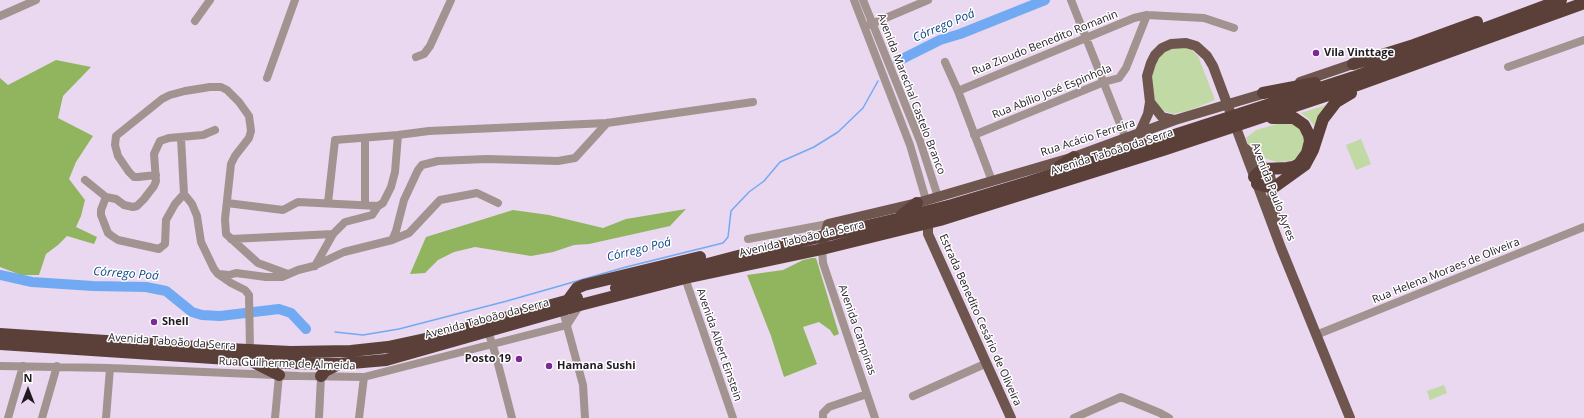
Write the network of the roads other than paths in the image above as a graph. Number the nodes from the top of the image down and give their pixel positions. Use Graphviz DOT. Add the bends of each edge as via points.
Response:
graph roads {
  1 [pos="36,0"];
  2 [pos="210,0"];
  3 [pos="296,0"];
  4 [pos="451,0"];
  5 [pos="854,0"];
  6 [pos="863,0"];
  7 [pos="928,0"];
  8 [pos="1071,0"];
  9 [pos="1550,0"];
  10 [pos="1561,0"];
  11 [pos="1584,3"];
  12 [pos="1146,15"];
  13 [pos="0,16"];
  14 [pos="195,21"];
  15 [pos="868,25"];
  16 [pos="1234,28"];
  17 [pos="1086,38"];
  18 [pos="1584,40"];
  19 [pos="416,57"];
  20 [pos="945,62"];
  21 [pos="1353,64"];
  22 [pos="1508,67"];
  23 [pos="1354,77"];
  24 [pos="267,78"];
  25 [pos="1376,78"];
  26 [pos="1104,82"];
  27 [pos="958,91"];
  28 [pos="1263,93"];
  29 [pos="898,100"];
  30 [pos="753,102"];
  31 [pos="1150,102"];
  32 [pos="1158,113"];
  33 [pos="1255,119"];
  34 [pos="1174,120"];
  35 [pos="607,124"];
  36 [pos="1157,127"];
  37 [pos="215,130"];
  38 [pos="1139,134"];
  39 [pos="398,135"];
  40 [pos="974,135"];
  41 [pos="181,138"];
  42 [pos="365,138"];
  43 [pos="1126,139"];
  44 [pos="1240,139"];
  45 [pos="920,141"];
  46 [pos="910,145"];
  47 [pos="1074,157"];
  48 [pos="1266,168"];
  49 [pos="156,175"];
  50 [pos="85,180"];
  51 [pos="1256,181"];
  52 [pos="992,182"];
  53 [pos="1029,182"];
  54 [pos="1273,188"];
  55 [pos="184,194"];
  56 [pos="106,196"];
  57 [pos="938,197"];
  58 [pos="227,203"];
  59 [pos="328,203"];
  60 [pos="498,203"];
  61 [pos="925,204"];
  62 [pos="365,206"];
  63 [pos="378,206"];
  64 [pos="897,219"];
  65 [pos="828,224"];
  66 [pos="924,227"];
  67 [pos="1584,227"];
  68 [pos="333,234"];
  69 [pos="825,236"];
  70 [pos="231,238"];
  71 [pos="748,239"];
  72 [pos="392,240"];
  73 [pos="822,249"];
  74 [pos="314,266"];
  75 [pos="218,274"];
  76 [pos="288,274"];
  77 [pos="685,278"];
  78 [pos="580,305"];
  79 [pos="565,306"];
  80 [pos="567,325"];
  81 [pos="487,328"];
  82 [pos="0,334"];
  83 [pos="1319,334"];
  84 [pos="0,344"];
  85 [pos="492,345"];
  86 [pos="249,355"];
  87 [pos="987,363"];
  88 [pos="340,364"];
  89 [pos="0,366"];
  90 [pos="22,366"];
  91 [pos="57,366"];
  92 [pos="110,368"];
  93 [pos="279,375"];
  94 [pos="321,376"];
  95 [pos="364,377"];
  96 [pos="1337,378"];
  97 [pos="867,394"];
  98 [pos="913,396"];
  99 [pos="8,418"];
  100 [pos="42,418"];
  101 [pos="106,418"];
  102 [pos="275,418"];
  103 [pos="319,418"];
  104 [pos="359,418"];
  105 [pos="512,418"];
  106 [pos="585,418"];
  107 [pos="733,418"];
  108 [pos="824,418"];
  109 [pos="875,418"];
  110 [pos="1011,418"];
  111 [pos="1074,418"];
  112 [pos="1168,418"];
  113 [pos="1350,418"];
  114 [pos="1356,418"];
  1 -- 13 [label="street"];
  2 -- 14 [label="street"];
  3 -- 24 [label="street"];
  4 -- 19 [label="street" via="430,46 424,54"];
  5 -- 15 [label="street, Avenida Marechal Castelo Branco"];
  6 -- 15 [label="street, Avenida Marechal Castelo Branco"];
  7 -- 15 [label="street"];
  8 -- 17 [label="street"];
  9 -- 21 [label="highway" via="1504,12"];
  10 -- 23 [label="highway, Avenida Taboão da Serra"];
  11 -- 25 [label="highway, Avenida Taboão da Serra"];
  12 -- 16 [label="street, Rua Zioudo Benedito Romanin" via="1204,18"];
  12 -- 17 [label="street, Rua Zioudo Benedito Romanin"];
  12 -- 26 [label="street, Rua Abílio José Espinhola" via="1126,68 1119,78"];
  15 -- 29 [label="street, Avenida Marechal Castelo Branco"];
  17 -- 26 [label="street"];
  17 -- 27 [label="street, Rua Zioudo Benedito Romanin"];
  18 -- 22 [label="street"];
  20 -- 27 [label="street"];
  21 -- 28 [label="main road, Rua Acácio Ferreira"];
  23 -- 28 [label="highway" via="1331,79"];
  23 -- 53 [label="highway, Avenida Taboão da Serra"];
  25 -- 33 [label="highway, Avenida Taboão da Serra"];
  25 -- 54 [label="highway" via="1336,102 1323,119 1310,159"];
  26 -- 40 [label="street, Rua Abílio José Espinhola"];
  26 -- 43 [label="street"];
  27 -- 40 [label="street"];
  28 -- 34 [label="main road, Rua Acácio Ferreira"];
  29 -- 45 [label="street, Avenida Marechal Castelo Branco"];
  29 -- 46 [label="street, Avenida Marechal Castelo Branco"];
  30 -- 35 [label="street"];
  31 -- 32 [label="main road"];
  31 -- 38 [label="main road" via="1147,119"];
  31 -- 44 [label="main road" via="1147,76 1151,63 1159,51 1171,44 1186,43 1196,46 1210,60"];
  32 -- 34 [label="main road" via="1162,117"];
  32 -- 36 [label="main road"];
  33 -- 48 [label="highway" via="1294,118 1304,125 1309,135 1307,153 1299,164 1288,168"];
  33 -- 66 [label="highway, Avenida Taboão da Serra"];
  34 -- 36 [label="main road, Rua Acácio Ferreira"];
  35 -- 39 [label="street" via="429,131"];
  35 -- 72 [label="street" via="575,158 558,161 487,158 438,161 422,165 404,200"];
  36 -- 38 [label="main road, Rua Acácio Ferreira"];
  37 -- 41 [label="street" via="203,135"];
  38 -- 43 [label="main road, Rua Acácio Ferreira"];
  39 -- 42 [label="street"];
  39 -- 63 [label="street" via="393,181 383,203"];
  40 -- 52 [label="street"];
  41 -- 49 [label="street" via="160,141 154,154"];
  41 -- 55 [label="street"];
  42 -- 59 [label="street" via="335,140"];
  42 -- 62 [label="street"];
  43 -- 47 [label="main road, Rua Acácio Ferreira"];
  44 -- 48 [label="main road, Avenida Paulo Ayres" via="1252,156"];
  44 -- 51 [label="main road, Avenida Paulo Ayres"];
  45 -- 46 [label="street"];
  45 -- 57 [label="street, Avenida Marechal Castelo Branco"];
  46 -- 61 [label="street, Avenida Marechal Castelo Branco"];
  47 -- 52 [label="main road, Rua Acácio Ferreira"];
  47 -- 53 [label="highway" via="1053,171"];
  48 -- 51 [label="highway" via="1260,171"];
  48 -- 54 [label="main road, Avenida Paulo Ayres"];
  49 -- 56 [label="street" via="154,186 137,206 124,205"];
  49 -- 58 [label="street" via="134,177 118,156 116,136 170,95 221,87 230,92 249,116 251,131 231,164"];
  50 -- 56 [label="street"];
  51 -- 54 [label="highway"];
  51 -- 83 [label="main road, Avenida Paulo Ayres" via="1281,248"];
  52 -- 57 [label="main road, Rua Acácio Ferreira"];
  53 -- 61 [label="highway, Avenida Taboão da Serra"];
  54 -- 83 [label="main road, Avenida Paulo Ayres" via="1275,215"];
  55 -- 56 [label="street" via="166,220 166,244 159,249 118,240 108,233 101,210"];
  55 -- 75 [label="street" via="197,216 200,242"];
  57 -- 61 [label="main road, Estrada Benedito Cesário de Oliveira"];
  58 -- 59 [label="street" via="283,210 298,202"];
  58 -- 70 [label="street" via="226,234"];
  59 -- 62 [label="street"];
  60 -- 72 [label="street" via="478,193 440,200 409,232"];
  61 -- 64 [label="highway"];
  61 -- 64 [label="highway, Avenida Taboão da Serra"];
  61 -- 65 [label="main road"];
  61 -- 66 [label="main road, Estrada Benedito Cesário de Oliveira"];
  62 -- 63 [label="street"];
  63 -- 68 [label="street" via="372,215 345,222"];
  64 -- 69 [label="highway, Avenida Taboão da Serra"];
  65 -- 69 [label="main road"];
  65 -- 71 [label="street"];
  66 -- 73 [label="highway, Avenida Taboão da Serra"];
  66 -- 87 [label="main road, Estrada Benedito Cesário de Oliveira"];
  67 -- 83 [label="street, Rua Helena Moraes de Oliveira"];
  68 -- 70 [label="street"];
  68 -- 74 [label="street"];
  69 -- 73 [label="main road"];
  69 -- 79 [label="highway, Avenida Taboão da Serra" via="730,258"];
  70 -- 76 [label="street" via="258,263"];
  72 -- 74 [label="street" via="344,252"];
  73 -- 77 [label="highway, Avenida Taboão da Serra"];
  73 -- 97 [label="street, Avenida Campinas" via="823,263"];
  74 -- 76 [label="street"];
  75 -- 76 [label="street" via="236,273 277,278"];
  75 -- 86 [label="street" via="248,292"];
  77 -- 78 [label="highway, Avenida Taboão da Serra"];
  77 -- 107 [label="street, Avenida Albert Einstein"];
  78 -- 79 [label="highway, Avenida Taboão da Serra"];
  78 -- 80 [label="street"];
  79 -- 80 [label="street"];
  79 -- 81 [label="highway, Avenida Taboão da Serra"];
  80 -- 85 [label="street, Rua Guilherme de Almeida"];
  80 -- 106 [label="street" via="582,385"];
  81 -- 85 [label="street"];
  81 -- 86 [label="highway, Avenida Taboão da Serra" via="388,347"];
  81 -- 88 [label="highway, Avenida Taboão da Serra" via="386,360"];
  82 -- 86 [label="highway, Avenida Taboão da Serra" via="206,347"];
  83 -- 96 [label="main road, Avenida Paulo Ayres"];
  84 -- 86 [label="highway, Avenida Taboão da Serra"];
  85 -- 95 [label="street, Rua Guilherme de Almeida"];
  85 -- 105 [label="street"];
  86 -- 88 [label="highway, Avenida Taboão da Serra"];
  86 -- 93 [label="highway"];
  87 -- 98 [label="street"];
  87 -- 110 [label="main road, Estrada Benedito Cesário de Oliveira"];
  88 -- 94 [label="highway" via="325,370"];
  89 -- 90 [label="street, Rua Guilherme de Almeida"];
  90 -- 91 [label="street, Rua Guilherme de Almeida"];
  90 -- 99 [label="street"];
  91 -- 92 [label="street, Rua Guilherme de Almeida"];
  91 -- 100 [label="street"];
  92 -- 93 [label="street, Rua Guilherme de Almeida"];
  92 -- 101 [label="street"];
  93 -- 94 [label="street, Rua Guilherme de Almeida"];
  93 -- 102 [label="street"];
  94 -- 95 [label="street, Rua Guilherme de Almeida"];
  94 -- 103 [label="street"];
  95 -- 104 [label="street"];
  96 -- 113 [label="main road, Avenida Paulo Ayres"];
  96 -- 114 [label="main road, Avenida Paulo Ayres"];
  97 -- 108 [label="street" via="829,407 823,412"];
  97 -- 109 [label="street, Avenida Campinas"];
  111 -- 112 [label="street" via="1121,397"];
}
